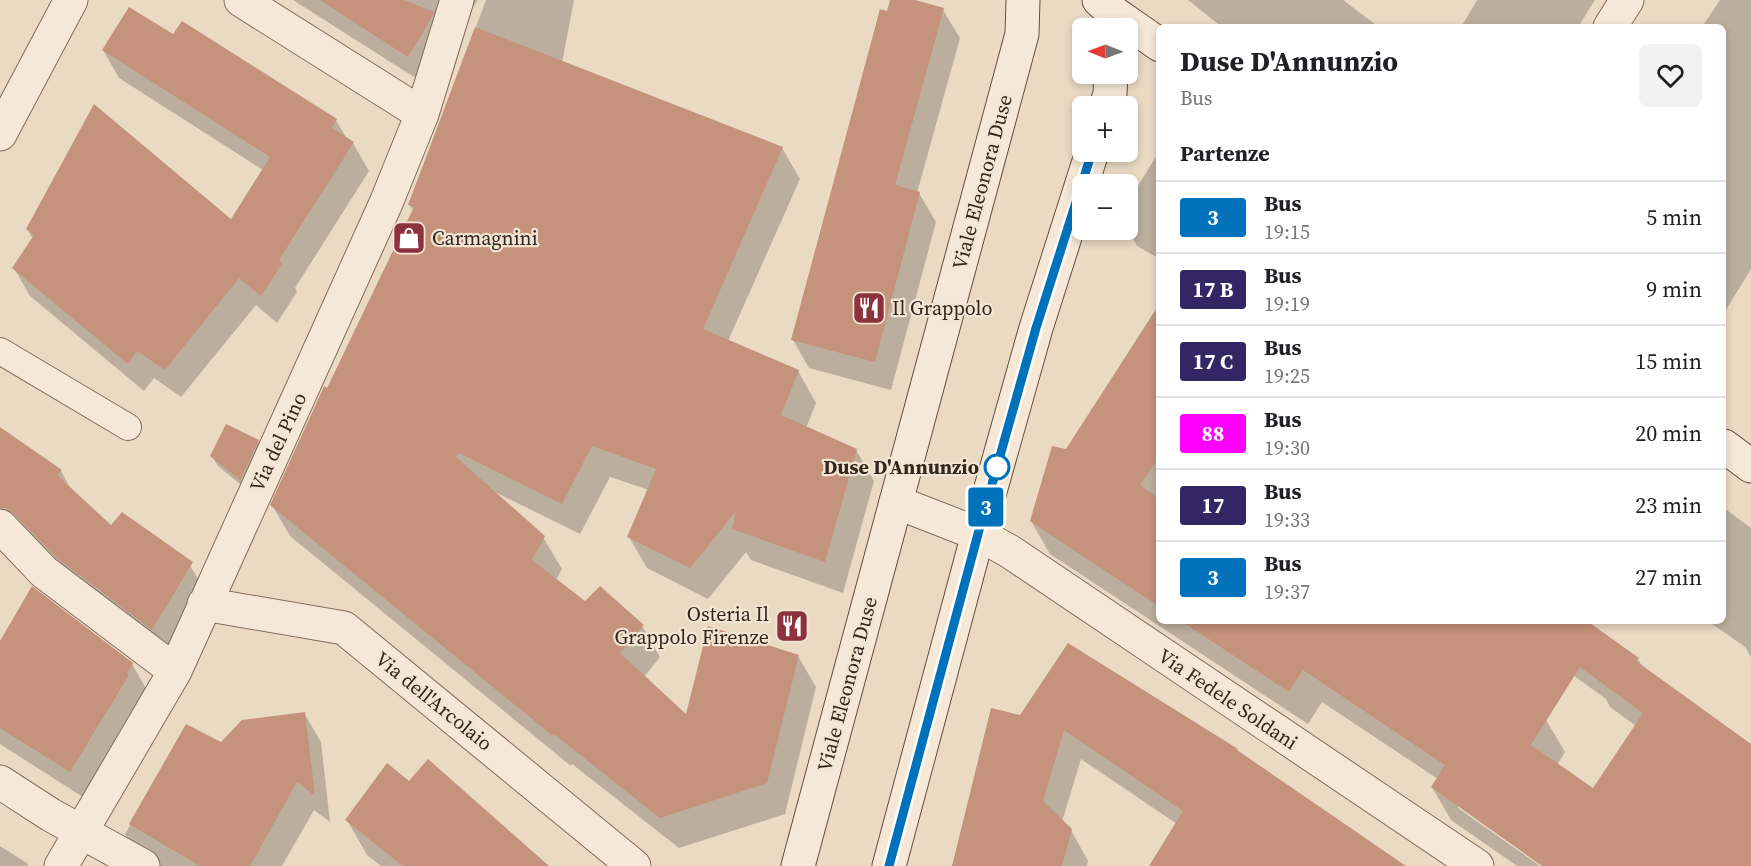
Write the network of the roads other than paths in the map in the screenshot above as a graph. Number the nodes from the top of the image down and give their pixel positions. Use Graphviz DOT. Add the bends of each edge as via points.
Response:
graph roads {
  1 [pos="71,0"];
  2 [pos="241,0"];
  3 [pos="457,0"];
  4 [pos="1023,0"];
  5 [pos="1627,0"];
  6 [pos="1110,10"];
  7 [pos="1612,24"];
  8 [pos="1156,42"];
  9 [pos="422,114"];
  10 [pos="0,134"];
  11 [pos="1089,162"];
  12 [pos="0,351"];
  13 [pos="128,427"];
  14 [pos="1726,447"];
  15 [pos="1751,466"];
  16 [pos="896,502"];
  17 [pos="0,526"];
  18 [pos="978,534"];
  19 [pos="204,604"];
  20 [pos="175,671"];
  21 [pos="0,783"];
  22 [pos="81,831"];
  23 [pos="61,866"];
  24 [pos="143,866"];
  25 [pos="634,866"];
  26 [pos="798,866"];
  27 [pos="889,866"];
  28 [pos="1477,866"];
  1 -- 10 [label="street"];
  2 -- 9 [label="street"];
  3 -- 9 [label="street, Via del Pino"];
  4 -- 16 [label="street, Viale Eleonora Duse" via="1022,34"];
  5 -- 7 [label="street"];
  6 -- 8 [label="street"];
  9 -- 19 [label="street, Via del Pino" via="386,203"];
  11 -- 18 [label="street" via="1036,328"];
  12 -- 13 [label="lane"];
  14 -- 15 [label="street"];
  16 -- 18 [label="street"];
  16 -- 26 [label="street, Viale Eleonora Duse"];
  17 -- 20 [label="street" via="44,572"];
  18 -- 27 [label="street"];
  18 -- 28 [label="street, Via Fedele Soldani" via="1009,551"];
  19 -- 20 [label="street, Via del Pino"];
  19 -- 25 [label="street, Via dell'Arcolaio" via="344,628"];
  20 -- 22 [label="street, Via del Pino"];
  21 -- 22 [label="street"];
  22 -- 23 [label="street, Via del Pino"];
  22 -- 24 [label="street"];
}
